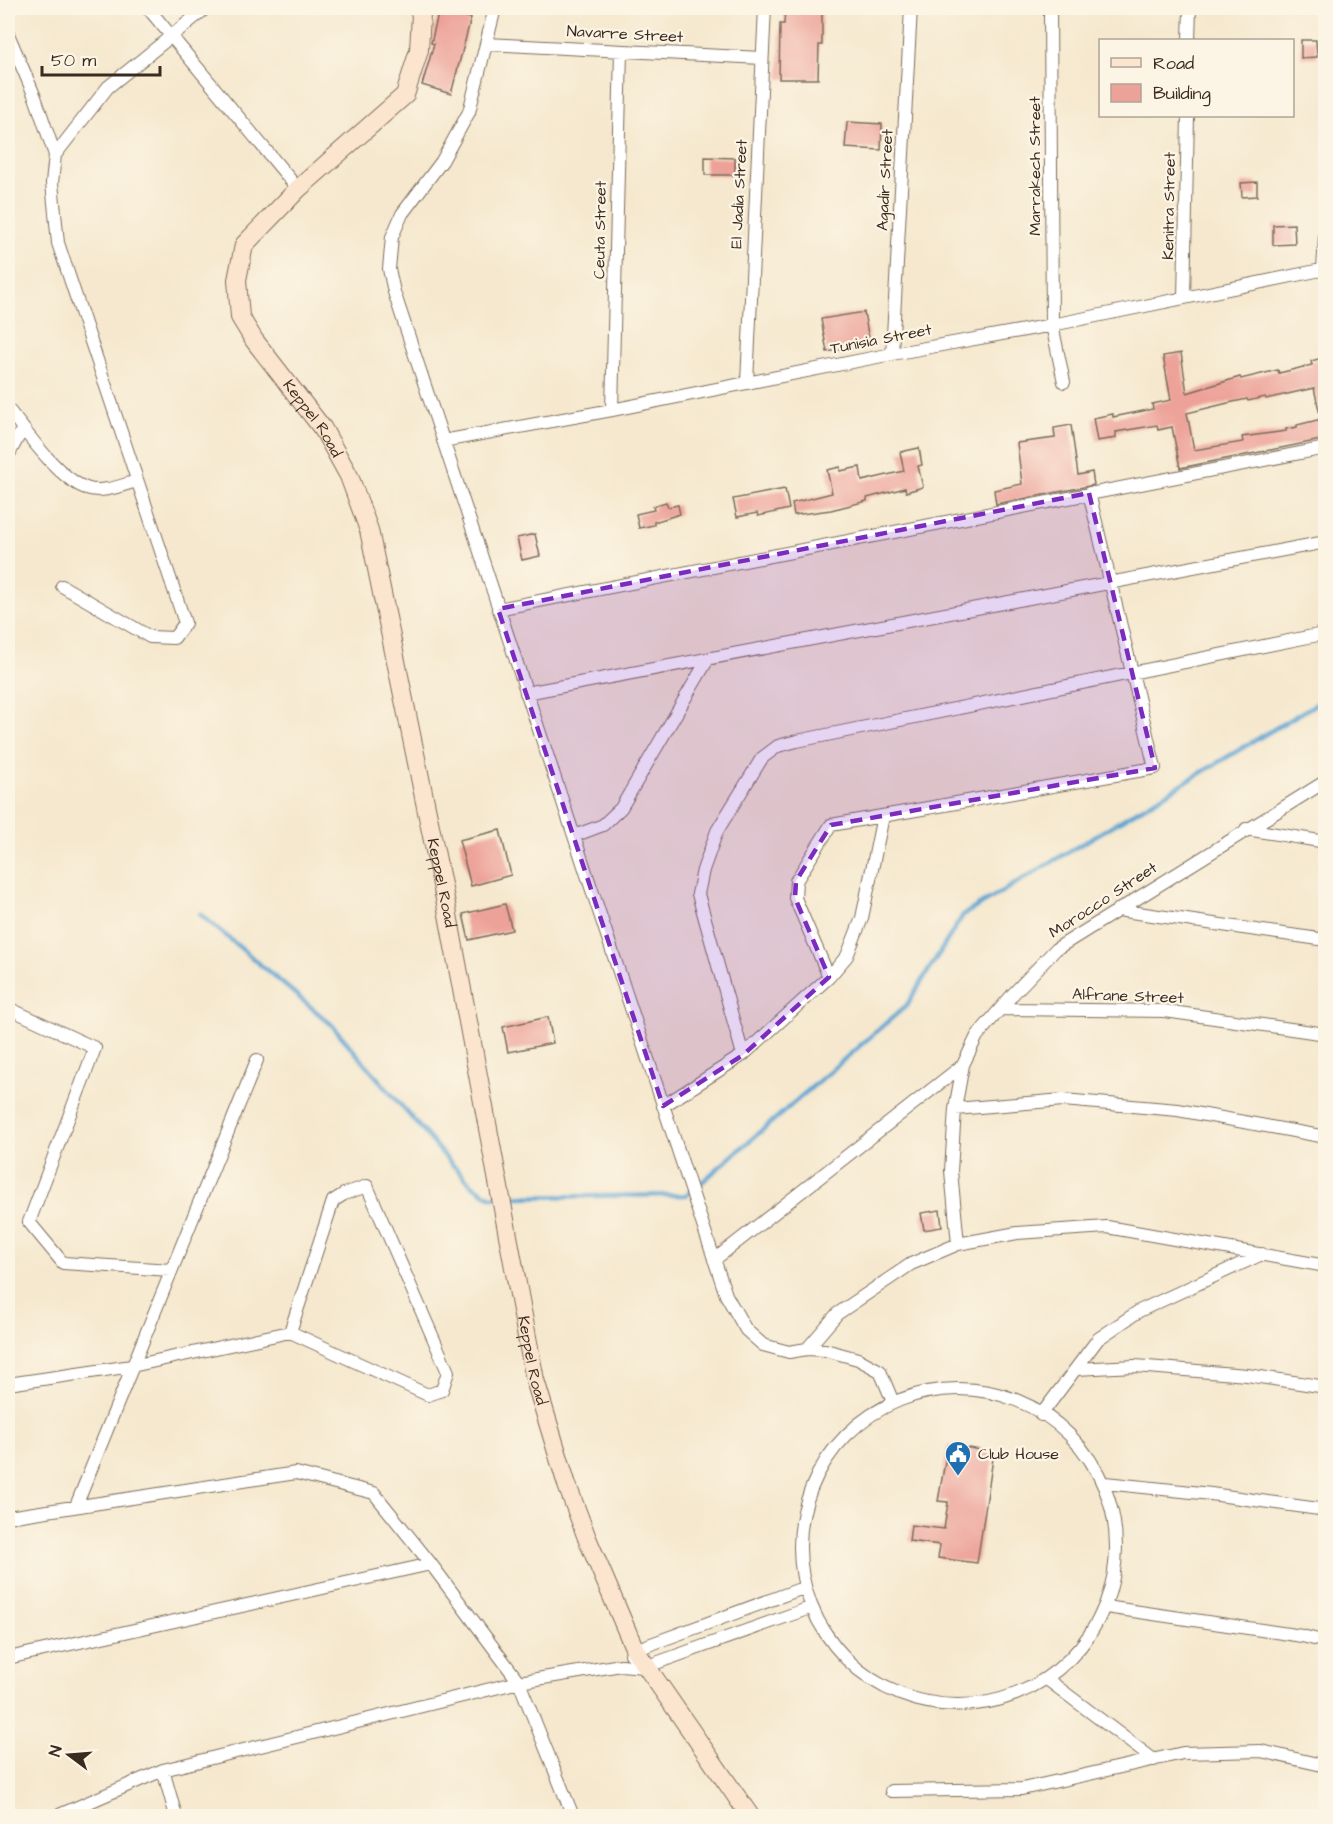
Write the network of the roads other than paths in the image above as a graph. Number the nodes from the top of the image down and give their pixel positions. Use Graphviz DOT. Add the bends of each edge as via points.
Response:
graph roads {
  1 [pos="148,8"];
  2 [pos="206,8"];
  3 [pos="418,8"];
  4 [pos="495,8"];
  5 [pos="765,8"];
  6 [pos="911,8"];
  7 [pos="1050,8"];
  8 [pos="1190,8"];
  9 [pos="8,34"];
  10 [pos="170,36"];
  11 [pos="1189,39"];
  12 [pos="486,44"];
  13 [pos="621,51"];
  14 [pos="762,57"];
  15 [pos="1188,117"];
  16 [pos="55,155"];
  17 [pos="298,189"];
  18 [pos="1326,220"];
  19 [pos="1324,270"];
  20 [pos="1184,298"];
  21 [pos="1052,325"];
  22 [pos="892,354"];
  23 [pos="747,382"];
  24 [pos="1064,382"];
  25 [pos="8,409"];
  26 [pos="612,410"];
  27 [pos="23,428"];
  28 [pos="443,441"];
  29 [pos="1326,448"];
  30 [pos="8,456"];
  31 [pos="137,481"];
  32 [pos="1089,493"];
  33 [pos="1326,542"];
  34 [pos="1110,583"];
  35 [pos="62,586"];
  36 [pos="498,609"];
  37 [pos="1326,628"];
  38 [pos="708,659"];
  39 [pos="1131,673"];
  40 [pos="526,693"];
  41 [pos="1326,781"];
  42 [pos="884,816"];
  43 [pos="1246,829"];
  44 [pos="574,836"];
  45 [pos="1326,842"];
  46 [pos="1117,910"];
  47 [pos="1326,940"];
  48 [pos="829,977"];
  49 [pos="8,1008"];
  50 [pos="1001,1009"];
  51 [pos="1326,1034"];
  52 [pos="743,1055"];
  53 [pos="256,1060"];
  54 [pos="963,1065"];
  55 [pos="663,1106"];
  56 [pos="955,1109"];
  57 [pos="1326,1137"];
  58 [pos="958,1244"];
  59 [pos="1262,1254"];
  60 [pos="714,1260"];
  61 [pos="1326,1266"];
  62 [pos="171,1270"];
  63 [pos="290,1332"];
  64 [pos="807,1348"];
  65 [pos="132,1365"];
  66 [pos="1076,1369"];
  67 [pos="8,1384"];
  68 [pos="1326,1387"];
  69 [pos="893,1402"];
  70 [pos="1041,1415"];
  71 [pos="1105,1483"];
  72 [pos="76,1506"];
  73 [pos="1326,1510"];
  74 [pos="8,1517"];
  75 [pos="431,1564"];
  76 [pos="803,1588"];
  77 [pos="1106,1607"];
  78 [pos="810,1608"];
  79 [pos="747,1609"];
  80 [pos="753,1628"];
  81 [pos="1326,1642"];
  82 [pos="635,1650"];
  83 [pos="8,1658"];
  84 [pos="621,1665"];
  85 [pos="645,1666"];
  86 [pos="1048,1680"];
  87 [pos="519,1682"];
  88 [pos="1154,1760"];
  89 [pos="1326,1766"];
  90 [pos="163,1770"];
  91 [pos="891,1791"];
  92 [pos="57,1816"];
  93 [pos="176,1816"];
  94 [pos="573,1816"];
  95 [pos="750,1816"];
  1 -- 10 [label="street"];
  2 -- 10 [label="street"];
  3 -- 17 [label="street, Keppel Road" via="419,50 405,95"];
  4 -- 12 [label="street"];
  5 -- 14 [label="street, El Jadia Street"];
  6 -- 22 [label="street, Agadir Street"];
  7 -- 21 [label="street, Marrakech Street"];
  8 -- 11 [label="street"];
  9 -- 16 [label="street"];
  10 -- 16 [label="street" via="108,87"];
  10 -- 17 [label="street"];
  12 -- 13 [label="street, Navarre Street"];
  12 -- 28 [label="street" via="469,112 442,161 402,214 392,237 389,269 394,292"];
  13 -- 14 [label="street, Navarre Street"];
  13 -- 26 [label="street, Ceuta Street"];
  14 -- 23 [label="street, El Jadia Street"];
  15 -- 20 [label="street, Kenitra Street"];
  16 -- 31 [label="street" via="52,183 58,243"];
  17 -- 82 [label="street, Keppel Road" via="244,245 237,280 240,317 323,429 348,476 369,530 444,892 535,1380 567,1485"];
  18 -- 19 [label="street"];
  19 -- 20 [label="street, Tunisia Street"];
  20 -- 21 [label="street, Tunisia Street"];
  21 -- 22 [label="street, Tunisia Street"];
  21 -- 24 [label="street, Marrakech Street"];
  22 -- 23 [label="street, Tunisia Street"];
  23 -- 26 [label="street, Tunisia Street"];
  25 -- 27 [label="street"];
  26 -- 28 [label="street, Tunisia Street"];
  27 -- 30 [label="street"];
  27 -- 31 [label="street" via="62,473 87,489 108,489"];
  28 -- 36 [label="street"];
  29 -- 32 [label="street"];
  31 -- 35 [label="street" via="184,623 174,638 150,636"];
  32 -- 34 [label="street"];
  32 -- 36 [label="street"];
  33 -- 34 [label="street"];
  34 -- 38 [label="street"];
  34 -- 39 [label="street"];
  36 -- 40 [label="street"];
  37 -- 39 [label="street" via="1318,635"];
  38 -- 40 [label="street"];
  38 -- 44 [label="street" via="621,808 603,825"];
  39 -- 42 [label="street" via="1155,768"];
  39 -- 52 [label="street" via="797,741 778,746 762,758 717,831 698,894"];
  40 -- 44 [label="street"];
  41 -- 43 [label="street, Morocco Street"];
  42 -- 48 [label="street" via="862,918 847,956"];
  42 -- 48 [label="street" via="831,825 796,881 795,898"];
  43 -- 45 [label="street"];
  43 -- 46 [label="street, Morocco Street"];
  44 -- 55 [label="street"];
  46 -- 47 [label="street"];
  46 -- 50 [label="street, Morocco Street" via="1056,949"];
  48 -- 52 [label="street"];
  49 -- 62 [label="street" via="95,1048 29,1222 63,1263"];
  50 -- 51 [label="street, Alfrane Street" via="1165,1011"];
  50 -- 54 [label="street, Morocco Street" via="977,1036"];
  52 -- 55 [label="street"];
  53 -- 62 [label="street"];
  54 -- 56 [label="street, Morocco Street"];
  54 -- 60 [label="street"];
  55 -- 60 [label="street"];
  56 -- 57 [label="street" via="1063,1100 1178,1110"];
  56 -- 58 [label="street, Morocco Street" via="951,1171"];
  58 -- 59 [label="street" via="1017,1233 1107,1227"];
  58 -- 64 [label="street" via="911,1264 837,1314"];
  59 -- 61 [label="street"];
  59 -- 66 [label="street" via="1139,1311 1098,1340"];
  60 -- 64 [label="street" via="726,1296 746,1329 763,1345 789,1352"];
  62 -- 65 [label="street"];
  63 -- 63 [label="street" via="428,1395 442,1390 448,1372 367,1186 333,1201"];
  63 -- 65 [label="street"];
  64 -- 69 [label="street" via="858,1359 880,1371"];
  65 -- 67 [label="street"];
  65 -- 72 [label="street"];
  66 -- 68 [label="street" via="1146,1367 1247,1375"];
  66 -- 70 [label="street"];
  69 -- 70 [label="street" via="948,1390 1002,1396"];
  69 -- 76 [label="street" via="861,1420 830,1450 802,1505 797,1543"];
  70 -- 71 [label="street" via="1075,1440"];
  71 -- 73 [label="street"];
  71 -- 77 [label="street" via="1119,1534 1113,1594"];
  72 -- 74 [label="street"];
  72 -- 75 [label="street" via="296,1473 374,1493"];
  75 -- 83 [label="street"];
  75 -- 87 [label="street"];
  76 -- 78 [label="street"];
  76 -- 79 [label="street"];
  77 -- 81 [label="street"];
  77 -- 86 [label="street" via="1078,1655"];
  78 -- 80 [label="street"];
  78 -- 86 [label="street" via="824,1633 863,1673 920,1700 959,1705 997,1701"];
  79 -- 80 [label="street"];
  79 -- 82 [label="street"];
  80 -- 85 [label="street"];
  82 -- 84 [label="street"];
  82 -- 85 [label="street, Keppel Road"];
  84 -- 85 [label="street"];
  84 -- 87 [label="street"];
  85 -- 95 [label="street, Keppel Road"];
  86 -- 88 [label="street"];
  87 -- 90 [label="street"];
  87 -- 94 [label="street"];
  88 -- 89 [label="street" via="1183,1753 1261,1751"];
  88 -- 91 [label="street" via="1022,1789"];
  90 -- 92 [label="street"];
  90 -- 93 [label="street"];
}
